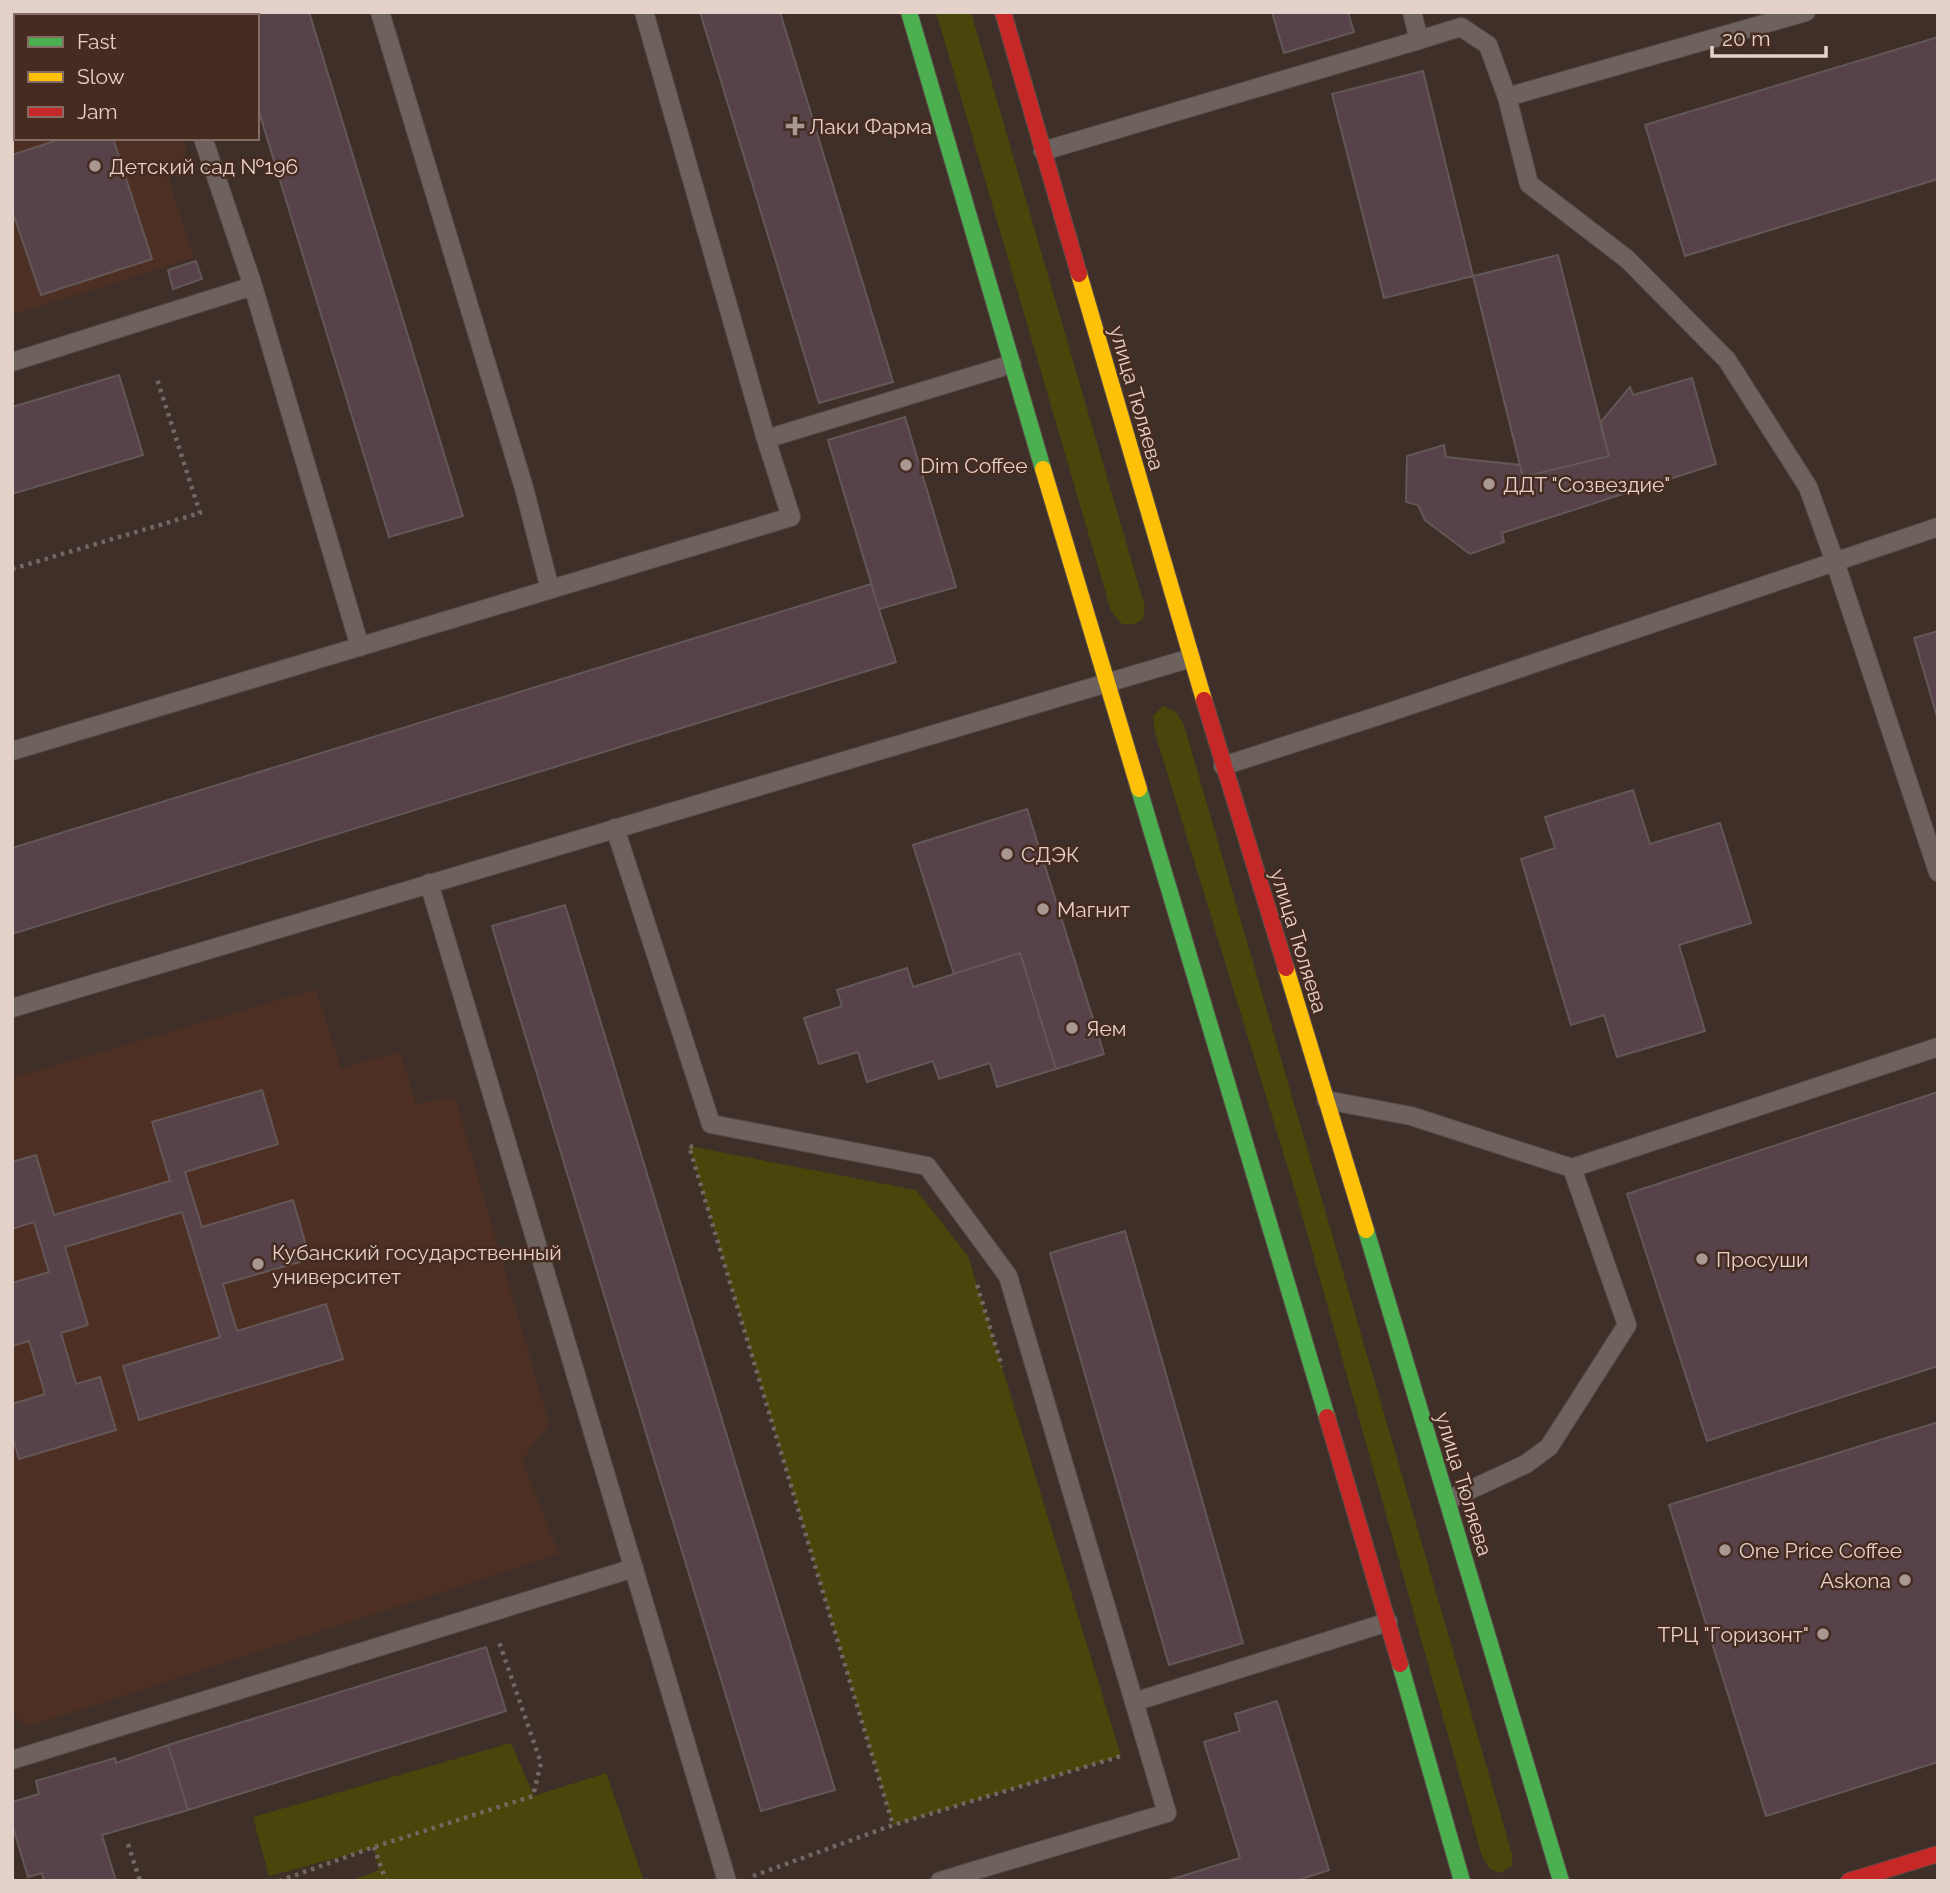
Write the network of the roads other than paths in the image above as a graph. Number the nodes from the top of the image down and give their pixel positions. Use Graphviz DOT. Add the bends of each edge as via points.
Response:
graph roads {
  1 [pos="380,12"];
  2 [pos="644,12"];
  3 [pos="909,12"];
  4 [pos="1003,12"];
  5 [pos="1412,12"];
  6 [pos="1806,12"];
  7 [pos="1419,40"];
  8 [pos="1507,97"];
  9 [pos="204,140"];
  10 [pos="1043,151"];
  11 [pos="253,286"];
  12 [pos="12,362"];
  13 [pos="1012,364"];
  14 [pos="766,439"];
  15 [pos="1938,527"];
  16 [pos="1835,562"];
  17 [pos="550,589"];
  18 [pos="360,647"];
  19 [pos="1191,658"];
  20 [pos="1108,682"];
  21 [pos="12,751"];
  22 [pos="1223,766"];
  23 [pos="615,828"];
  24 [pos="1938,872"];
  25 [pos="429,883"];
  26 [pos="12,1009"];
  27 [pos="1938,1047"];
  28 [pos="1326,1100"];
  29 [pos="1572,1168"];
  30 [pos="1448,1500"];
  31 [pos="634,1568"];
  32 [pos="1388,1622"];
  33 [pos="1134,1702"];
  34 [pos="12,1760"];
  35 [pos="1938,1854"];
  36 [pos="736,1880"];
  37 [pos="940,1881"];
  38 [pos="1462,1881"];
  39 [pos="1561,1881"];
  40 [pos="1849,1881"];
  1 -- 17 [label="lane" via="524,488"];
  2 -- 14 [label="lane"];
  3 -- 13 [label="main road"];
  4 -- 10 [label="main road, улица Тюляева"];
  5 -- 7 [label="lane"];
  6 -- 8 [label="lane"];
  7 -- 8 [label="lane" via="1461,27 1488,45"];
  7 -- 10 [label="lane"];
  8 -- 16 [label="lane" via="1529,184 1627,259 1727,360 1808,487"];
  9 -- 11 [label="lane"];
  10 -- 19 [label="main road, улица Тюляева"];
  11 -- 12 [label="lane"];
  11 -- 18 [label="lane"];
  13 -- 14 [label="lane"];
  13 -- 20 [label="main road"];
  14 -- 17 [label="lane" via="792,517"];
  15 -- 16 [label="lane"];
  16 -- 22 [label="lane"];
  16 -- 24 [label="lane"];
  17 -- 18 [label="lane"];
  18 -- 21 [label="lane"];
  19 -- 20 [label="lane"];
  19 -- 22 [label="main road, улица Тюляева"];
  20 -- 23 [label="lane"];
  20 -- 32 [label="main road"];
  22 -- 28 [label="main road, улица Тюляева"];
  23 -- 25 [label="lane"];
  23 -- 33 [label="lane" via="711,1124 927,1166 1008,1276"];
  25 -- 26 [label="lane"];
  25 -- 31 [label="lane"];
  27 -- 29 [label="lane"];
  28 -- 29 [label="lane" via="1411,1116"];
  28 -- 30 [label="main road, улица Тюляева"];
  29 -- 30 [label="lane" via="1627,1325 1549,1447 1526,1464"];
  30 -- 39 [label="main road, улица Тюляева"];
  31 -- 34 [label="lane"];
  31 -- 36 [label="lane"];
  32 -- 33 [label="lane"];
  32 -- 38 [label="main road"];
  33 -- 37 [label="lane" via="1167,1814"];
  35 -- 40 [label="main road"];
}
